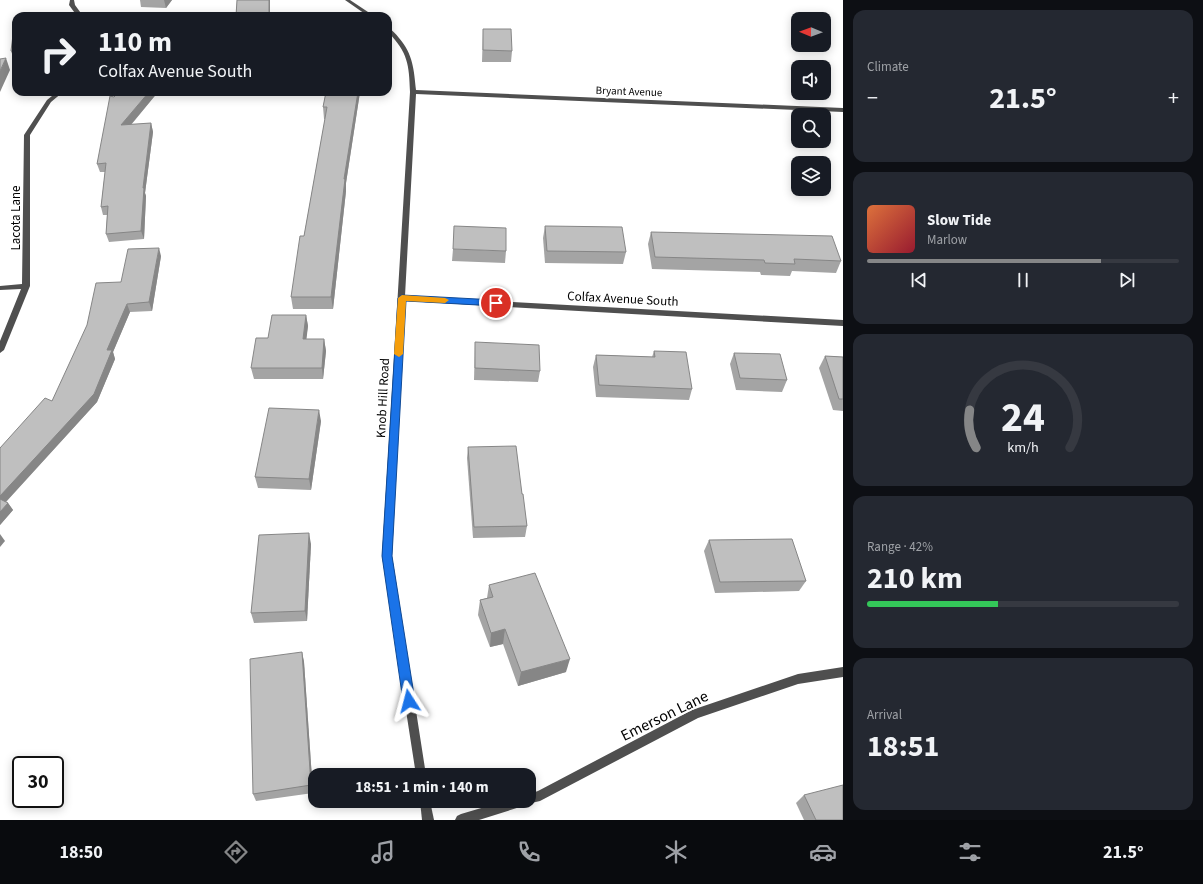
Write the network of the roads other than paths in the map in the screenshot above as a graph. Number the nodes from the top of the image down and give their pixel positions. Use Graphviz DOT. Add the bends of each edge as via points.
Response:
graph roads {
  1 [pos="72,0"];
  2 [pos="347,0"];
  3 [pos="77,12"];
  4 [pos="365,12"];
  5 [pos="392,33"];
  6 [pos="413,92"];
  7 [pos="55,96"];
  8 [pos="843,110"];
  9 [pos="26,286"];
  10 [pos="0,288"];
  11 [pos="402,298"];
  12 [pos="843,323"];
  13 [pos="0,350"];
  14 [pos="843,672"];
  15 [pos="420,768"];
  16 [pos="536,797"];
  17 [pos="426,808"];
  18 [pos="500,808"];
  19 [pos="428,820"];
  20 [pos="461,820"];
  1 -- 3 [label="street"];
  2 -- 4 [label="street"];
  5 -- 6 [label="street, Knob Hill Road" via="403,43 412,63"];
  6 -- 8 [label="street, Bryant Avenue"];
  6 -- 11 [label="street, Knob Hill Road"];
  7 -- 9 [label="street, Lacota Lane" via="49,101 27,135"];
  9 -- 10 [label="street"];
  9 -- 13 [label="street, Lacota Lane"];
  11 -- 12 [label="street, Colfax Avenue South"];
  11 -- 15 [label="street, Knob Hill Road" via="387,556"];
  14 -- 16 [label="street, Emerson Lane" via="798,679 696,714"];
  17 -- 19 [label="street"];
  18 -- 20 [label="street"];
}
